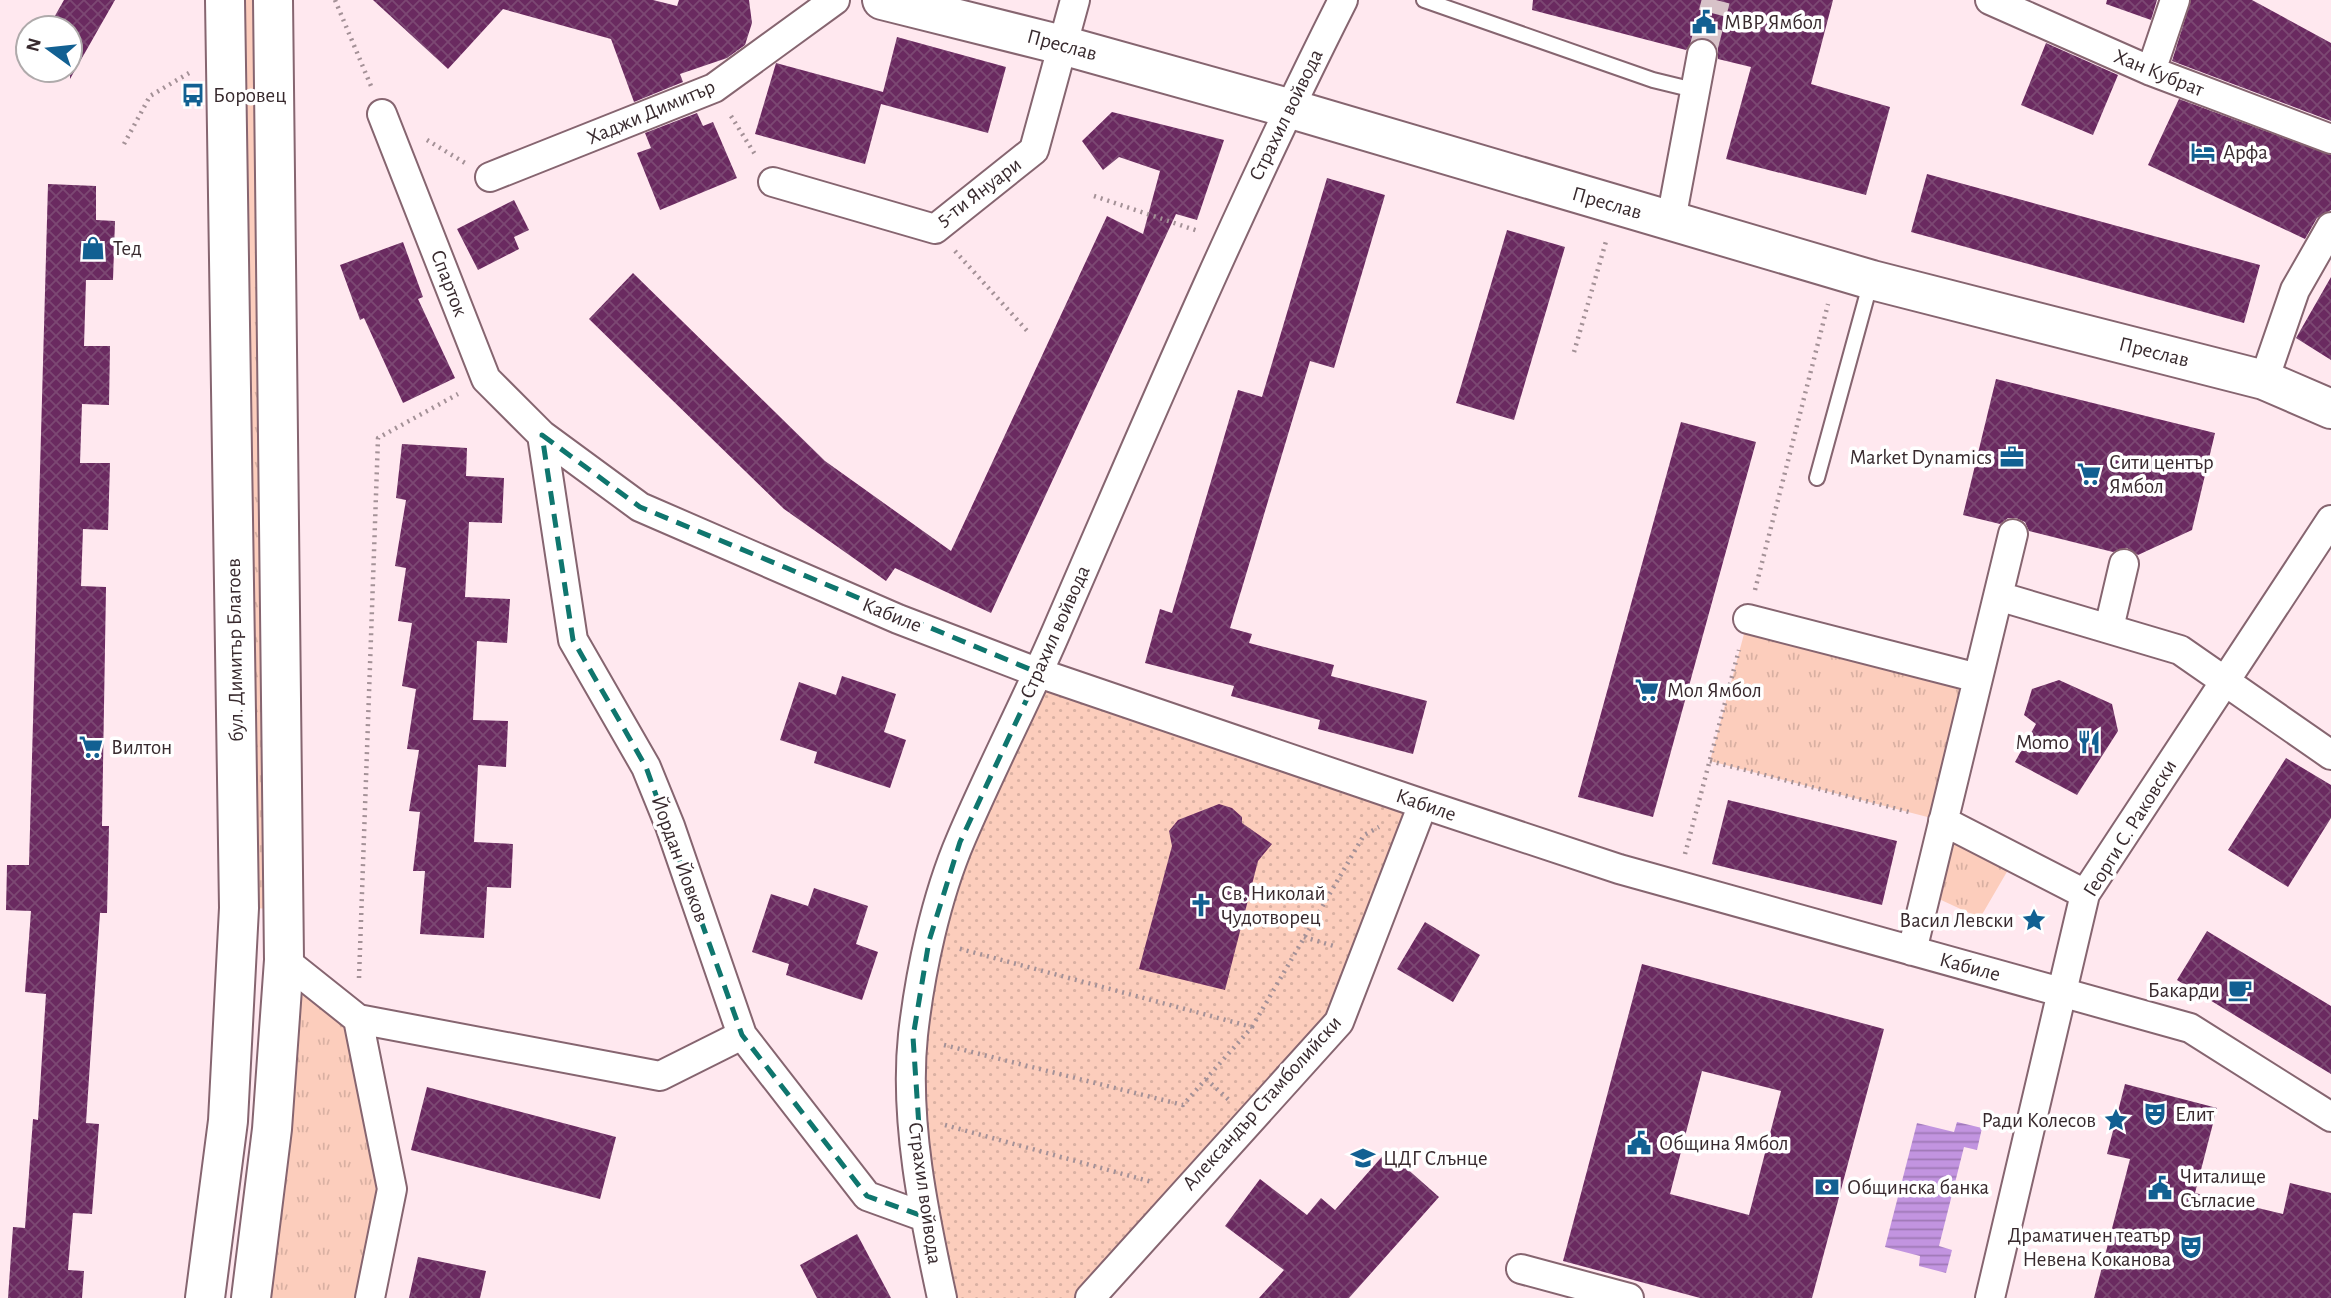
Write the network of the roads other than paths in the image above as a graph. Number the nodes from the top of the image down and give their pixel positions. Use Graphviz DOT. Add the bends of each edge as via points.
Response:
graph roads {
  1 [pos="225,0"];
  2 [pos="273,0"];
  3 [pos="835,0"];
  4 [pos="882,0"];
  5 [pos="1075,0"];
  6 [pos="1343,0"];
  7 [pos="1424,0"];
  8 [pos="1990,0"];
  9 [pos="2175,0"];
  10 [pos="1062,44"];
  11 [pos="1702,54"];
  12 [pos="2151,71"];
  13 [pos="1694,90"];
  14 [pos="1289,108"];
  15 [pos="382,114"];
  16 [pos="2331,139"];
  17 [pos="490,177"];
  18 [pos="774,182"];
  19 [pos="1671,220"];
  20 [pos="2331,228"];
  21 [pos="1854,275"];
  22 [pos="2264,380"];
  23 [pos="2331,409"];
  24 [pos="542,435"];
  25 [pos="1817,478"];
  26 [pos="2331,520"];
  27 [pos="2013,534"];
  28 [pos="2124,564"];
  29 [pos="1998,596"];
  30 [pos="1748,619"];
  31 [pos="2109,628"];
  32 [pos="1039,673"];
  33 [pos="1978,678"];
  34 [pos="2224,680"];
  35 [pos="2331,755"];
  36 [pos="1423,804"];
  37 [pos="1943,821"];
  38 [pos="2085,894"];
  39 [pos="1912,951"];
  40 [pos="284,960"];
  41 [pos="2062,992"];
  42 [pos="358,1018"];
  43 [pos="742,1035"];
  44 [pos="2331,1117"];
  45 [pos="925,1217"];
  46 [pos="1521,1269"];
  47 [pos="205,1298"];
  48 [pos="251,1298"];
  49 [pos="369,1298"];
  50 [pos="942,1298"];
  51 [pos="1090,1298"];
  52 [pos="1629,1298"];
  53 [pos="1990,1298"];
  1 -- 47 [label="main road, бул. Димитър Благоев" via="239,908 228,1121"];
  2 -- 40 [label="main road"];
  3 -- 17 [label="street, Хаджи Димитър" via="713,88"];
  4 -- 10 [label="main road, Преслав"];
  5 -- 10 [label="street, 5-ти Януари"];
  6 -- 14 [label="street, Страхил войвода"];
  7 -- 13 [label="lane"];
  8 -- 12 [label="street, Хан Кубрат"];
  9 -- 12 [label="street"];
  10 -- 14 [label="main road, Преслав"];
  10 -- 18 [label="street, 5-ти Януари" via="1034,150 935,229"];
  11 -- 13 [label="street"];
  12 -- 16 [label="street, Хан Кубрат"];
  13 -- 19 [label="street"];
  14 -- 19 [label="main road, Преслав"];
  14 -- 32 [label="street, Страхил войвода" via="1226,240"];
  15 -- 24 [label="street, Спарток" via="486,379"];
  19 -- 21 [label="main road, Преслав"];
  20 -- 22 [label="street" via="2295,290"];
  21 -- 22 [label="main road, Преслав"];
  21 -- 25 [label="lane"];
  22 -- 23 [label="main road, Преслав"];
  24 -- 32 [label="street, Кабиле" via="640,507 898,619"];
  24 -- 43 [label="street, Йордан Йовков" via="573,640 646,767"];
  26 -- 34 [label="street, Георги С. Раковски"];
  27 -- 29 [label="street"];
  28 -- 31 [label="street"];
  29 -- 31 [label="street"];
  29 -- 33 [label="street"];
  30 -- 33 [label="street"];
  31 -- 34 [label="street" via="2180,650"];
  32 -- 36 [label="street, Кабиле"];
  32 -- 45 [label="street, Страхил войвода" via="960,842 929,941 913,1037 914,1116"];
  33 -- 37 [label="street"];
  34 -- 35 [label="street"];
  34 -- 38 [label="street, Георги С. Раковски"];
  36 -- 39 [label="street, Кабиле" via="1619,869"];
  36 -- 51 [label="street, Александър Стамболийски" via="1339,1021"];
  37 -- 38 [label="street"];
  37 -- 39 [label="street"];
  38 -- 41 [label="street, Георги С. Раковски"];
  39 -- 41 [label="street, Кабиле"];
  40 -- 42 [label="street"];
  40 -- 48 [label="main road" via="272,1129"];
  41 -- 44 [label="street, Кабиле" via="2190,1028"];
  41 -- 53 [label="street, Георги С. Раковски"];
  42 -- 43 [label="street" via="660,1076"];
  42 -- 49 [label="street" via="392,1189"];
  43 -- 45 [label="street, Йордан Йовков" via="867,1196"];
  45 -- 50 [label="street, Страхил войвода"];
  46 -- 52 [label="street"];
}
